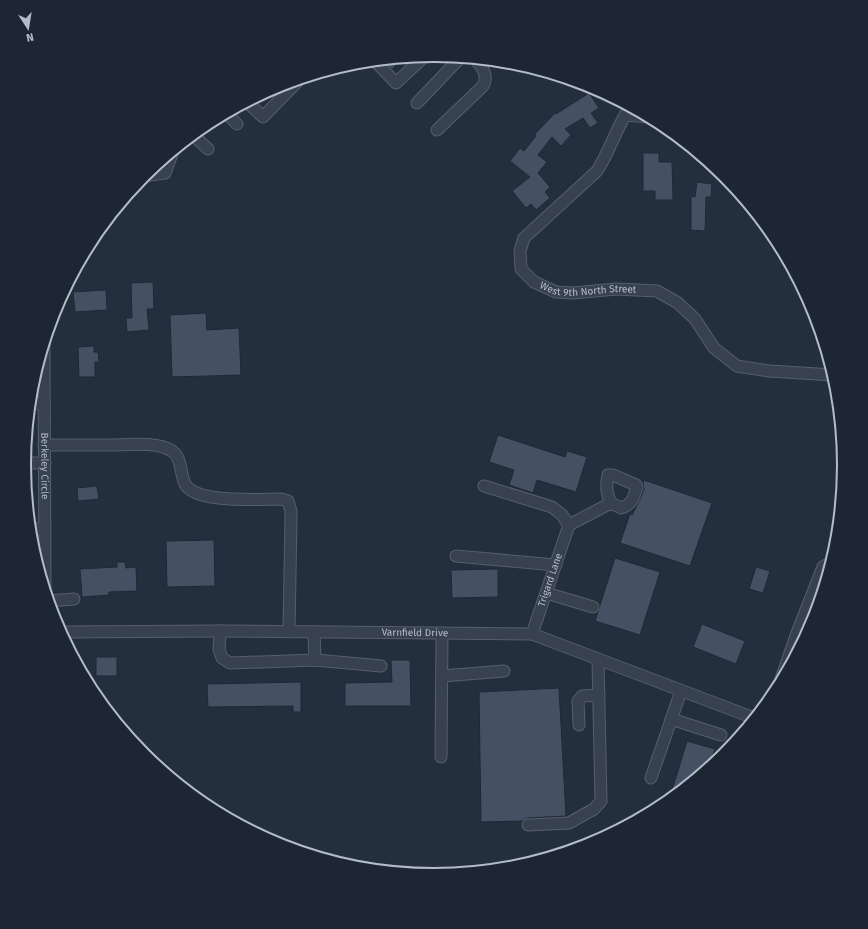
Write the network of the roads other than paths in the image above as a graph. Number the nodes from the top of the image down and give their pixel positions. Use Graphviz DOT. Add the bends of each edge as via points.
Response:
graph roads {
  1 [pos="418,62"];
  2 [pos="456,62"];
  3 [pos="479,64"];
  4 [pos="379,65"];
  5 [pos="292,88"];
  6 [pos="417,103"];
  7 [pos="253,104"];
  8 [pos="628,111"];
  9 [pos="230,117"];
  10 [pos="237,124"];
  11 [pos="437,130"];
  12 [pos="197,139"];
  13 [pos="208,149"];
  14 [pos="169,161"];
  15 [pos="155,174"];
  16 [pos="42,374"];
  17 [pos="826,375"];
  18 [pos="36,403"];
  19 [pos="44,405"];
  20 [pos="44,445"];
  21 [pos="31,463"];
  22 [pos="45,463"];
  23 [pos="484,486"];
  24 [pos="612,503"];
  25 [pos="569,525"];
  26 [pos="45,528"];
  27 [pos="36,529"];
  28 [pos="456,556"];
  29 [pos="556,565"];
  30 [pos="824,567"];
  31 [pos="45,569"];
  32 [pos="546,593"];
  33 [pos="74,599"];
  34 [pos="55,601"];
  35 [pos="593,607"];
  36 [pos="220,631"];
  37 [pos="68,632"];
  38 [pos="289,632"];
  39 [pos="314,632"];
  40 [pos="442,633"];
  41 [pos="532,634"];
  42 [pos="791,651"];
  43 [pos="315,660"];
  44 [pos="598,660"];
  45 [pos="381,666"];
  46 [pos="504,671"];
  47 [pos="442,676"];
  48 [pos="681,691"];
  49 [pos="599,696"];
  50 [pos="749,716"];
  51 [pos="671,719"];
  52 [pos="579,725"];
  53 [pos="721,735"];
  54 [pos="441,757"];
  55 [pos="651,778"];
  56 [pos="528,824"];
  1 -- 4 [label="street" via="396,83"];
  2 -- 6 [label="street"];
  3 -- 11 [label="street" via="485,72 486,81 483,86"];
  5 -- 7 [label="street" via="263,117"];
  8 -- 17 [label="street, West 9th North Street" via="597,171 524,238 520,251 521,269 534,282 556,292 616,289 657,291 678,303 695,319 714,348 737,366"];
  9 -- 10 [label="street"];
  12 -- 13 [label="street"];
  14 -- 15 [label="street" via="165,173"];
  16 -- 19 [label="street, Berkeley Circle"];
  18 -- 19 [label="street"];
  19 -- 20 [label="street, Berkeley Circle"];
  20 -- 22 [label="street, Berkeley Circle"];
  20 -- 38 [label="street" via="161,446 173,451 185,484 201,496 288,502 291,511"];
  21 -- 22 [label="street"];
  22 -- 26 [label="street, Berkeley Circle"];
  23 -- 25 [label="street" via="552,507"];
  24 -- 25 [label="street"];
  25 -- 29 [label="street, Trigard Lane"];
  26 -- 27 [label="street"];
  26 -- 31 [label="street, Berkeley Circle"];
  28 -- 29 [label="street"];
  29 -- 32 [label="street, Trigard Lane"];
  30 -- 42 [label="street"];
  32 -- 35 [label="street"];
  32 -- 41 [label="street, Trigard Lane"];
  33 -- 34 [label="street"];
  36 -- 37 [label="street, Varnfield Drive"];
  36 -- 38 [label="street, Varnfield Drive"];
  36 -- 43 [label="street" via="219,649 222,658 230,663"];
  38 -- 39 [label="street, Varnfield Drive"];
  39 -- 40 [label="street, Varnfield Drive"];
  39 -- 43 [label="street"];
  40 -- 41 [label="street, Varnfield Drive"];
  40 -- 47 [label="street"];
  41 -- 44 [label="street, Varnfield Drive"];
  43 -- 45 [label="street"];
  44 -- 48 [label="street, Varnfield Drive"];
  44 -- 49 [label="street"];
  46 -- 47 [label="street"];
  47 -- 54 [label="street"];
  48 -- 50 [label="street, Varnfield Drive"];
  48 -- 51 [label="street"];
  49 -- 52 [label="street" via="582,696 578,701"];
  49 -- 56 [label="street" via="601,801 594,809 569,823"];
  51 -- 53 [label="street"];
  51 -- 55 [label="street"];
}
